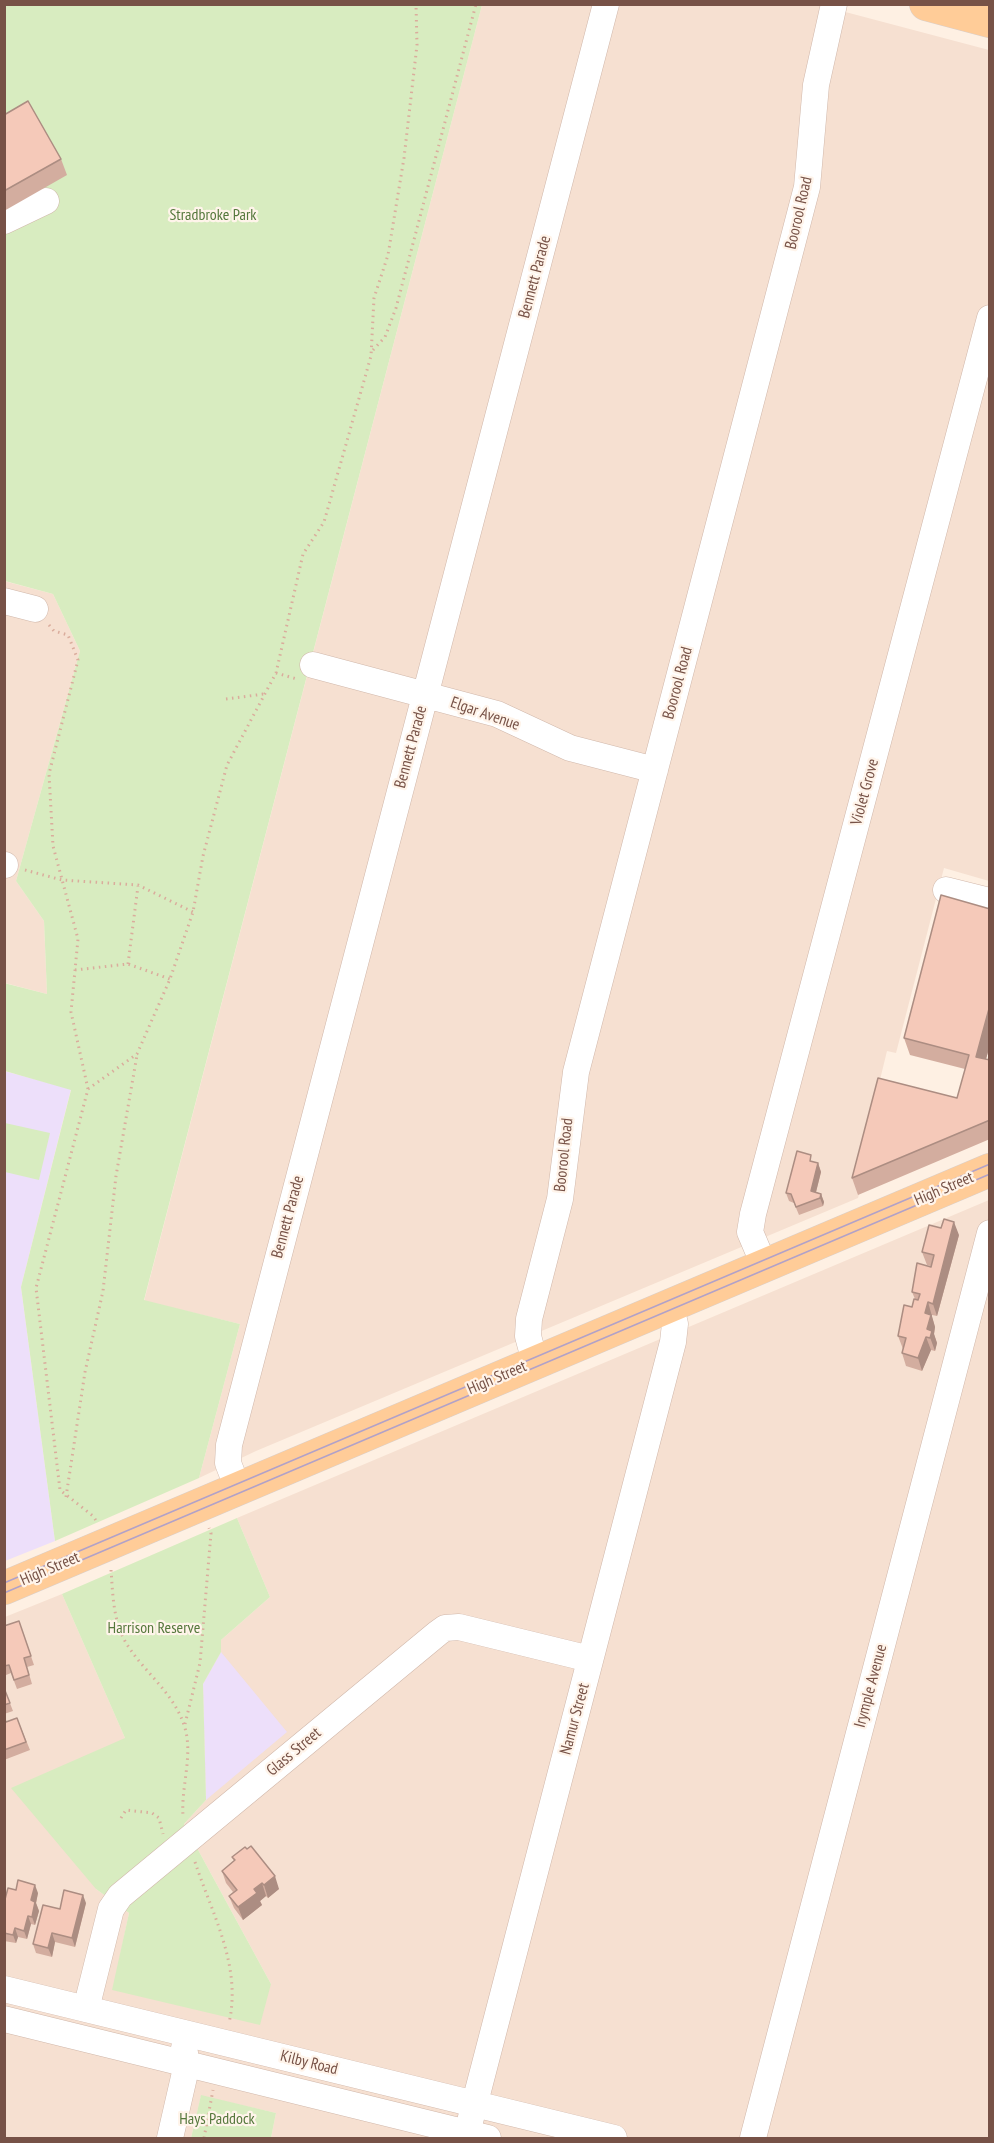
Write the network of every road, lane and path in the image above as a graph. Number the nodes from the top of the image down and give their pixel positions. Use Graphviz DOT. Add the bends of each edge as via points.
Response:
graph roads {
  1 [pos="416,4"];
  2 [pos="476,4"];
  3 [pos="606,4"];
  4 [pos="834,4"];
  5 [pos="926,4"];
  6 [pos="990,21"];
  7 [pos="46,201"];
  8 [pos="4,221"];
  9 [pos="990,318"];
  10 [pos="372,352"];
  11 [pos="4,601"];
  12 [pos="35,609"];
  13 [pos="276,673"];
  14 [pos="307,673"];
  15 [pos="264,694"];
  16 [pos="425,694"];
  17 [pos="226,699"];
  18 [pos="655,770"];
  19 [pos="5,865"];
  20 [pos="62,880"];
  21 [pos="138,885"];
  22 [pos="946,890"];
  23 [pos="990,901"];
  24 [pos="193,912"];
  25 [pos="128,964"];
  26 [pos="75,970"];
  27 [pos="170,979"];
  28 [pos="137,1054"];
  29 [pos="88,1089"];
  30 [pos="989,1172"];
  31 [pos="988,1243"];
  32 [pos="764,1265"];
  33 [pos="670,1304"];
  34 [pos="536,1362"];
  35 [pos="238,1489"];
  36 [pos="66,1497"];
  37 [pos="209,1528"];
  38 [pos="101,1547"];
  39 [pos="4,1588"];
  40 [pos="590,1659"];
  41 [pos="184,1726"];
  42 [pos="121,1818"];
  43 [pos="179,1836"];
  44 [pos="4,1989"];
  45 [pos="86,2009"];
  46 [pos="4,2019"];
  47 [pos="181,2031"];
  48 [pos="225,2043"];
  49 [pos="187,2064"];
  50 [pos="218,2072"];
  51 [pos="474,2104"];
  52 [pos="478,2136"];
  53 [pos="170,2139"];
  54 [pos="204,2139"];
  55 [pos="614,2139"];
  56 [pos="753,2139"];
  1 -- 10 [label="path" via="417,45 404,158 388,255 374,298"];
  2 -- 10 [label="path" via="396,308 385,337"];
  3 -- 16 [label="street, Bennett Parade"];
  4 -- 18 [label="street, Boorool Road" via="817,76 807,187"];
  5 -- 6 [label="main road"];
  7 -- 8 [label="street"];
  9 -- 32 [label="street, Violet Grove" via="753,1214 750,1232"];
  10 -- 13 [label="path" via="324,522 303,554"];
  11 -- 12 [label="street"];
  12 -- 20 [label="path" via="54,631 68,634 78,660 49,774 53,846"];
  13 -- 14 [label="path"];
  13 -- 15 [label="path"];
  14 -- 16 [label="street, Elgar Avenue"];
  15 -- 17 [label="path"];
  15 -- 24 [label="path" via="228,765 203,856"];
  16 -- 18 [label="street, Elgar Avenue" via="497,714 570,748"];
  16 -- 35 [label="street, Bennett Parade" via="229,1444 228,1463"];
  18 -- 34 [label="street, Boorool Road" via="576,1072 560,1198 529,1319 528,1336"];
  19 -- 20 [label="path"];
  20 -- 21 [label="path"];
  20 -- 26 [label="path" via="78,939"];
  21 -- 24 [label="path"];
  21 -- 25 [label="path"];
  22 -- 23 [label="street"];
  24 -- 27 [label="path"];
  25 -- 26 [label="path"];
  25 -- 27 [label="path"];
  26 -- 29 [label="path" via="71,1012"];
  27 -- 28 [label="path"];
  28 -- 29 [label="path"];
  28 -- 36 [label="path" via="116,1176 104,1291 85,1372"];
  29 -- 36 [label="path" via="36,1288 60,1490"];
  30 -- 32 [label="main road, High Street"];
  31 -- 56 [label="street, Irymple Avenue"];
  32 -- 33 [label="main road, High Street"];
  33 -- 34 [label="main road, High Street"];
  33 -- 40 [label="street, Namur Street" via="675,1323 673,1342"];
  34 -- 35 [label="main road, High Street"];
  35 -- 38 [label="main road, High Street"];
  36 -- 38 [label="path" via="93,1516 98,1524 91,1528"];
  37 -- 41 [label="path" via="200,1664"];
  38 -- 39 [label="main road, High Street"];
  38 -- 41 [label="path" via="111,1570 119,1629 127,1645 175,1705"];
  40 -- 43 [label="street, Glass Street" via="459,1627 446,1628"];
  40 -- 51 [label="street, Namur Street"];
  41 -- 43 [label="path" via="186,1769"];
  42 -- 43 [label="path" via="126,1810 152,1813 159,1818 164,1837"];
  43 -- 45 [label="street, Glass Street" via="113,1904"];
  43 -- 48 [label="path" via="228,1952 233,2007"];
  44 -- 45 [label="street, Kilby Road"];
  45 -- 47 [label="street, Kilby Road"];
  46 -- 49 [label="street, Kilby Road"];
  47 -- 48 [label="street, Kilby Road"];
  47 -- 49 [label="street"];
  48 -- 51 [label="street, Kilby Road"];
  49 -- 50 [label="street, Kilby Road"];
  49 -- 53 [label="street"];
  50 -- 52 [label="street, Kilby Road"];
  50 -- 54 [label="path"];
  51 -- 52 [label="street, Namur Street"];
  51 -- 55 [label="street, Kilby Road"];
}
